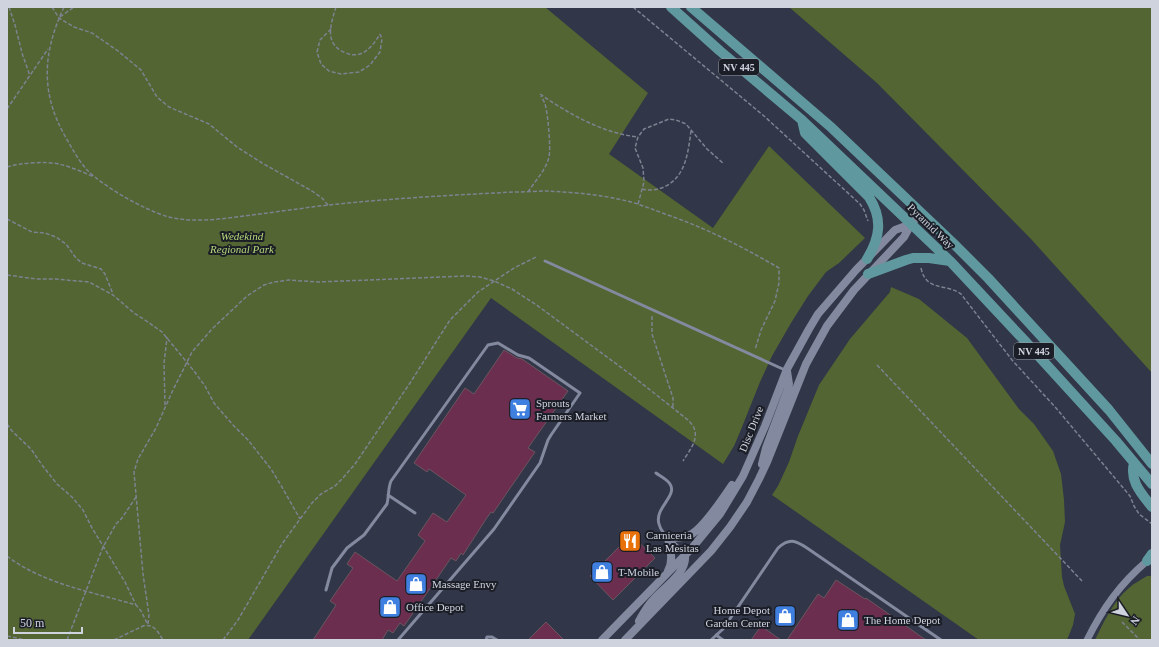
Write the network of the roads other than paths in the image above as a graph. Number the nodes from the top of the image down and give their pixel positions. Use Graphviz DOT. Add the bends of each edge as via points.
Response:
graph roads {
  1 [pos="671,7"];
  2 [pos="691,7"];
  3 [pos="802,120"];
  4 [pos="922,213"];
  5 [pos="912,224"];
  6 [pos="867,259"];
  7 [pos="545,261"];
  8 [pos="950,261"];
  9 [pos="868,274"];
  10 [pos="787,370"];
  11 [pos="752,456"];
  12 [pos="1134,463"];
  13 [pos="1152,464"];
  14 [pos="656,472"];
  15 [pos="759,479"];
  16 [pos="1152,484"];
  17 [pos="388,495"];
  18 [pos="1152,507"];
  19 [pos="415,513"];
  20 [pos="668,538"];
  21 [pos="684,556"];
  22 [pos="1150,558"];
  23 [pos="660,581"];
  24 [pos="326,590"];
  25 [pos="611,631"];
  26 [pos="716,635"];
  27 [pos="628,637"];
  28 [pos="398,640"];
  29 [pos="486,640"];
  30 [pos="497,640"];
  31 [pos="598,640"];
  32 [pos="602,640"];
  33 [pos="711,640"];
  34 [pos="723,640"];
  35 [pos="940,640"];
  36 [pos="1087,640"];
  1 -- 3 [label="main road, Pyramid Way / NV 445"];
  2 -- 4 [label="main road, Pyramid Way / NV 445" via="832,128"];
  3 -- 5 [label="main road, Pyramid Way / NV 445"];
  3 -- 6 [label="main road" via="805,133 870,197 874,204 878,227 875,244"];
  4 -- 5 [label="main road, Disc Drive"];
  4 -- 13 [label="main road, Pyramid Way / NV 445" via="993,283 1109,410"];
  5 -- 6 [label="main road, Disc Drive" via="895,230"];
  5 -- 8 [label="main road, Pyramid Way / NV 445"];
  5 -- 9 [label="main road, Disc Drive" via="904,238"];
  6 -- 10 [label="main road, Disc Drive" via="818,314"];
  7 -- 10 [label="lane"];
  8 -- 9 [label="main road" via="913,258"];
  8 -- 12 [label="main road, Pyramid Way / NV 445"];
  9 -- 15 [label="main road, Disc Drive" via="839,309 815,346"];
  10 -- 11 [label="main road, Disc Drive"];
  10 -- 15 [label="main road" via="788,389 766,448"];
  11 -- 20 [label="main road" via="710,515 693,533 680,538"];
  11 -- 21 [label="main road, Disc Drive" via="720,514"];
  12 -- 16 [label="main road, Pyramid Way / NV 445"];
  12 -- 18 [label="main road" via="1132,468 1136,486"];
  14 -- 20 [label="lane" via="671,485 672,489 658,520 660,528"];
  15 -- 27 [label="main road, Disc Drive" via="747,502 712,551"];
  17 -- 19 [label="lane"];
  17 -- 24 [label="lane" via="387,504 364,535 347,548 332,568"];
  17 -- 28 [label="lane" via="389,484 488,345 498,343 530,358 580,393 548,440 540,463 494,529"];
  20 -- 21 [label="lane" via="681,549"];
  20 -- 23 [label="main road" via="671,564"];
  21 -- 23 [label="main road, Disc Drive"];
  21 -- 27 [label="main road" via="682,570 650,604"];
  22 -- 36 [label="street" via="1120,587 1097,620"];
  23 -- 25 [label="main road, Disc Drive"];
  25 -- 31 [label="main road"];
  25 -- 32 [label="main road, Disc Drive"];
  26 -- 33 [label="lane"];
  26 -- 34 [label="lane"];
  26 -- 35 [label="lane" via="723,629 778,548 786,542 795,541"];
  29 -- 30 [label="lane" via="487,637 492,637"];
}
